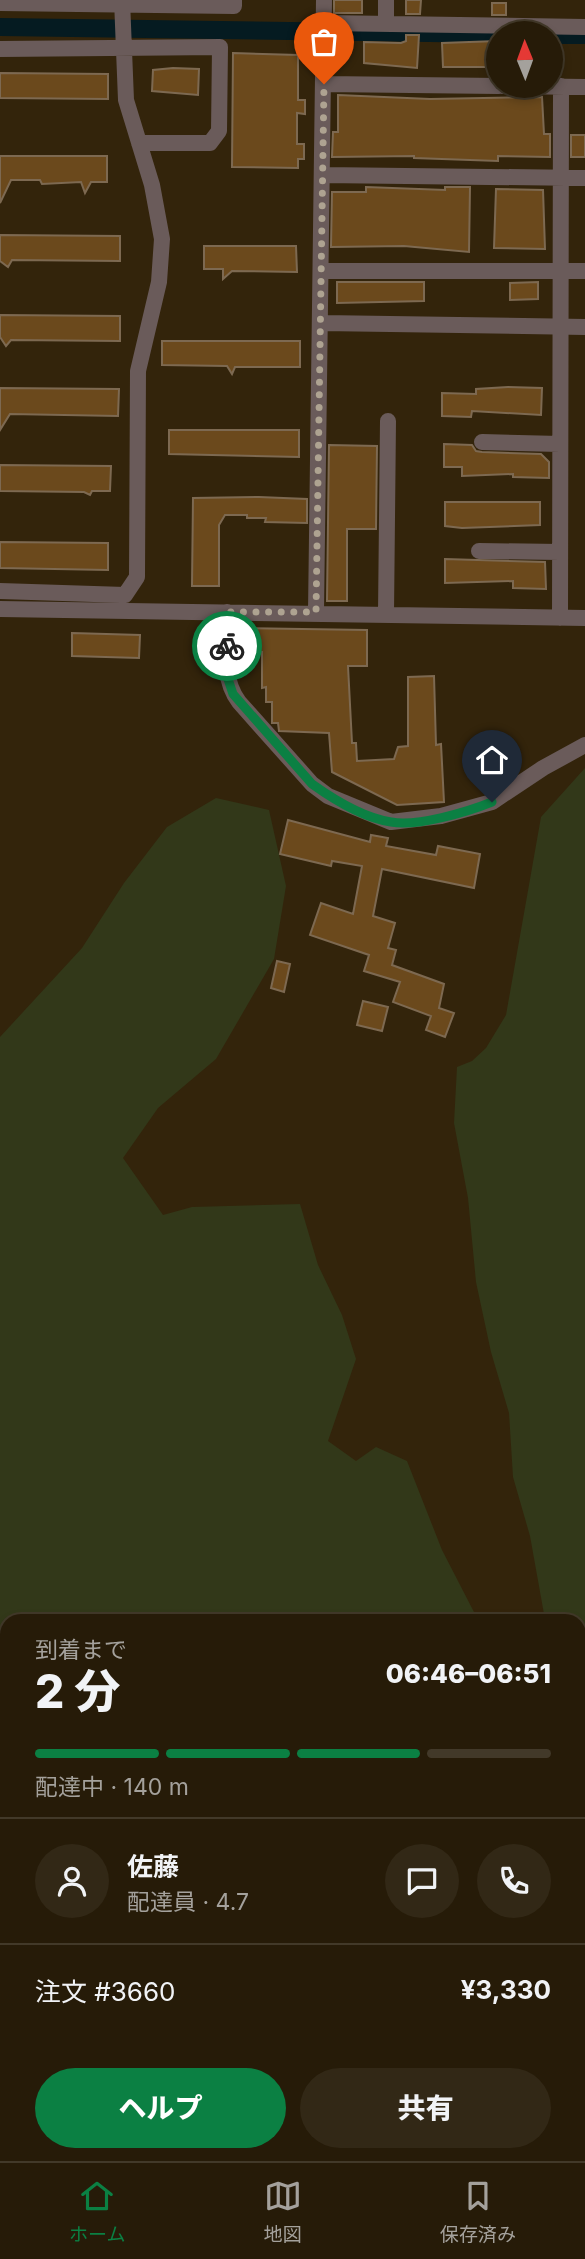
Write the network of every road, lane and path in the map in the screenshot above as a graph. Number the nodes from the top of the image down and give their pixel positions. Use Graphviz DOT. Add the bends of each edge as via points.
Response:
graph roads {
  1 [pos="234,0"];
  2 [pos="324,0"];
  3 [pos="386,0"];
  4 [pos="0,3"];
  5 [pos="122,7"];
  6 [pos="386,22"];
  7 [pos="324,23"];
  8 [pos="578,27"];
  9 [pos="122,43"];
  10 [pos="0,49"];
  11 [pos="324,84"];
  12 [pos="486,86"];
  13 [pos="564,86"];
  14 [pos="585,87"];
  15 [pos="561,98"];
  16 [pos="139,143"];
  17 [pos="323,175"];
  18 [pos="561,178"];
  19 [pos="585,178"];
  20 [pos="323,271"];
  21 [pos="561,271"];
  22 [pos="585,271"];
  23 [pos="322,323"];
  24 [pos="560,327"];
  25 [pos="585,327"];
  26 [pos="388,421"];
  27 [pos="482,442"];
  28 [pos="560,443"];
  29 [pos="479,551"];
  30 [pos="560,552"];
  31 [pos="0,591"];
  32 [pos="0,609"];
  33 [pos="227,612"];
  34 [pos="316,612"];
  35 [pos="386,614"];
  36 [pos="560,618"];
  37 [pos="585,618"];
  38 [pos="585,745"];
  1 -- 5 [label="street" via="233,6"];
  2 -- 7 [label="street"];
  3 -- 6 [label="street"];
  4 -- 5 [label="street"];
  5 -- 9 [label="street"];
  6 -- 7 [label="street"];
  6 -- 8 [label="street"];
  7 -- 11 [label="street"];
  9 -- 10 [label="street"];
  9 -- 16 [label="street" via="126,100"];
  9 -- 16 [label="street" via="220,47 219,131 210,144"];
  11 -- 12 [label="street"];
  11 -- 17 [label="street"];
  13 -- 14 [label="street"];
  15 -- 18 [label="street"];
  16 -- 31 [label="street" via="162,239 159,282 138,370 137,577 125,594"];
  17 -- 18 [label="street"];
  17 -- 20 [label="street"];
  18 -- 19 [label="street"];
  18 -- 21 [label="street"];
  20 -- 21 [label="street"];
  20 -- 23 [label="street"];
  21 -- 22 [label="street"];
  21 -- 24 [label="street"];
  23 -- 24 [label="street"];
  23 -- 34 [label="street"];
  24 -- 25 [label="street"];
  24 -- 28 [label="street"];
  26 -- 35 [label="street"];
  27 -- 28 [label="street"];
  28 -- 30 [label="street"];
  29 -- 30 [label="street"];
  30 -- 36 [label="street"];
  32 -- 33 [label="street"];
  33 -- 34 [label="street"];
  33 -- 38 [label="street" via="227,676 239,702 312,784 328,796 391,822 441,816 492,802"];
  34 -- 35 [label="street"];
  35 -- 36 [label="street"];
  36 -- 37 [label="street"];
}
